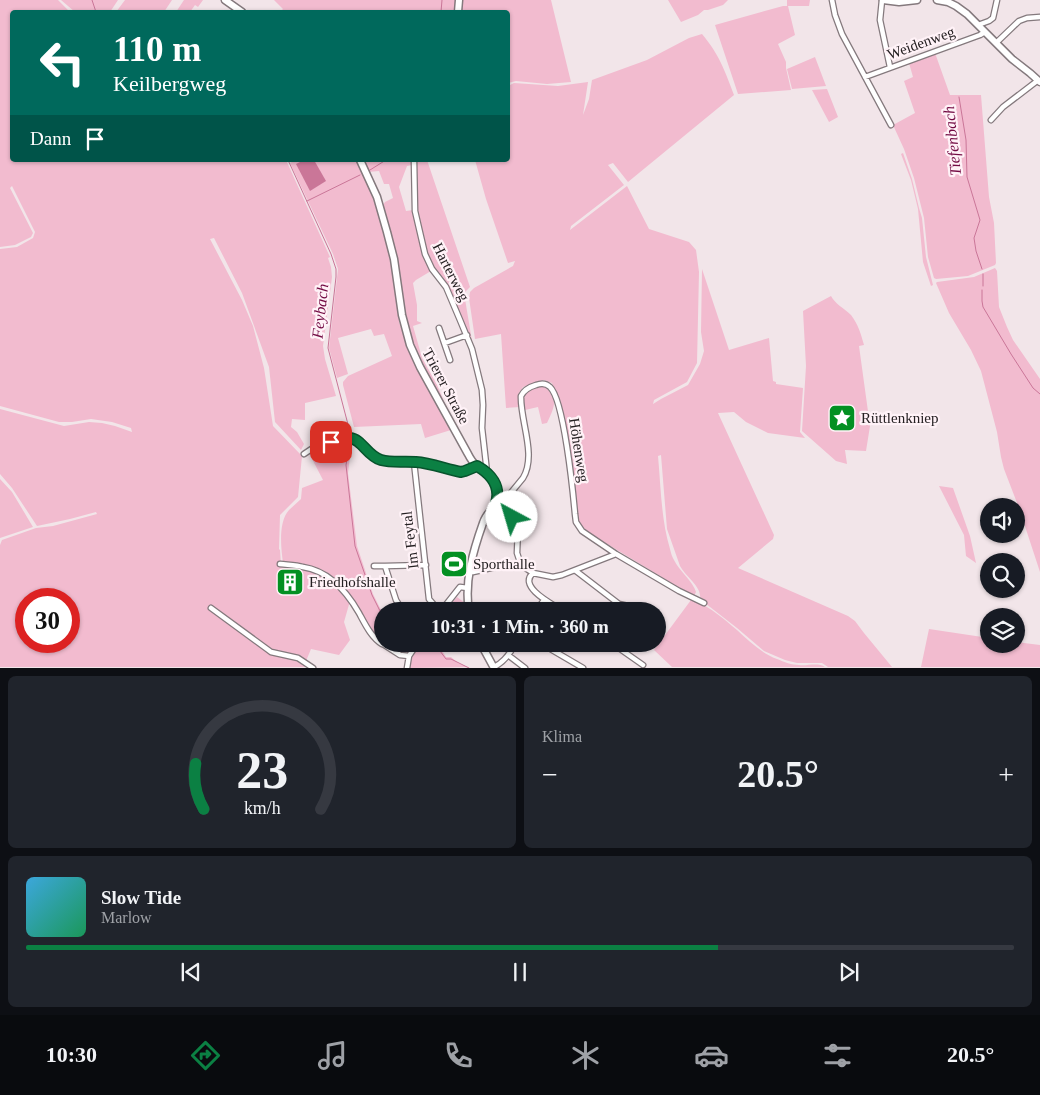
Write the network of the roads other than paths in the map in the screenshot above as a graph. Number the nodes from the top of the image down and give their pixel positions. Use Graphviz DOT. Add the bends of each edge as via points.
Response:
graph roads {
  1 [pos="225,0"];
  2 [pos="832,0"];
  3 [pos="883,0"];
  4 [pos="917,0"];
  5 [pos="937,0"];
  6 [pos="997,0"];
  7 [pos="239,10"];
  8 [pos="1040,17"];
  9 [pos="978,25"];
  10 [pos="985,32"];
  11 [pos="996,43"];
  12 [pos="890,68"];
  13 [pos="865,77"];
  14 [pos="1038,82"];
  15 [pos="991,120"];
  16 [pos="891,125"];
  17 [pos="361,162"];
  18 [pos="414,162"];
  19 [pos="439,328"];
  20 [pos="467,335"];
  21 [pos="445,343"];
  22 [pos="450,360"];
  23 [pos="304,454"];
  24 [pos="414,462"];
  25 [pos="477,466"];
  26 [pos="487,472"];
  27 [pos="497,504"];
  28 [pos="616,554"];
  29 [pos="280,564"];
  30 [pos="509,564"];
  31 [pos="426,565"];
  32 [pos="374,566"];
  33 [pos="386,566"];
  34 [pos="576,571"];
  35 [pos="470,572"];
  36 [pos="533,573"];
  37 [pos="468,588"];
  38 [pos="544,600"];
  39 [pos="397,602"];
  40 [pos="432,602"];
  41 [pos="448,602"];
  42 [pos="469,602"];
  43 [pos="547,602"];
  44 [pos="616,602"];
  45 [pos="704,603"];
  46 [pos="211,608"];
  47 [pos="374,637"];
  48 [pos="395,652"];
  49 [pos="411,652"];
  50 [pos="486,652"];
  51 [pos="510,652"];
  52 [pos="556,652"];
  53 [pos="624,652"];
  54 [pos="508,655"];
  55 [pos="409,656"];
  56 [pos="643,665"];
  57 [pos="494,667"];
  58 [pos="313,668"];
  59 [pos="407,668"];
  60 [pos="525,668"];
  61 [pos="583,668"];
  1 -- 7 [label="main road"];
  2 -- 13 [label="street" via="842,34"];
  3 -- 4 [label="main road"];
  3 -- 12 [label="street" via="880,20"];
  5 -- 9 [label="main road" via="956,6"];
  6 -- 9 [label="street" via="993,18"];
  8 -- 11 [label="street" via="1019,21"];
  9 -- 10 [label="main road"];
  10 -- 11 [label="main road"];
  10 -- 12 [label="street, Weidenweg"];
  11 -- 14 [label="main road"];
  12 -- 13 [label="street, Weidenweg"];
  13 -- 16 [label="street"];
  14 -- 15 [label="street" via="1003,107"];
  17 -- 25 [label="main road, Trierer Straße" via="388,232 410,345"];
  18 -- 20 [label="street, Harterweg" via="414,211 425,254 446,287"];
  19 -- 21 [label="street"];
  20 -- 21 [label="street"];
  20 -- 26 [label="street, Harterweg" via="482,390"];
  21 -- 22 [label="street"];
  23 -- 24 [label="street" via="313,448 351,439 357,440 369,454 382,461"];
  24 -- 25 [label="street" via="461,472"];
  24 -- 31 [label="street, Im Feytal"];
  25 -- 26 [label="main road, Trierer Straße"];
  26 -- 27 [label="main road" via="496,486"];
  27 -- 28 [label="street, Höhenweg" via="504,502 523,478 529,461 521,396 524,390 534,385 549,385 557,400 564,431 576,522 582,531"];
  27 -- 35 [label="main road" via="483,523"];
  27 -- 36 [label="street" via="517,524 517,553 521,565"];
  28 -- 34 [label="street"];
  28 -- 45 [label="street, Höhenweg"];
  29 -- 47 [label="street" via="314,569 332,580 348,596"];
  30 -- 35 [label="street"];
  31 -- 33 [label="street"];
  31 -- 40 [label="street, Im Feytal"];
  32 -- 33 [label="street"];
  33 -- 39 [label="street"];
  34 -- 36 [label="street" via="553,576"];
  34 -- 44 [label="street"];
  35 -- 37 [label="main road"];
  36 -- 38 [label="street" via="529,584"];
  37 -- 41 [label="street" via="460,587"];
  37 -- 42 [label="main road"];
  38 -- 43 [label="street"];
  46 -- 58 [label="street" via="272,652 298,658"];
  48 -- 55 [label="street"];
  49 -- 55 [label="street"];
  50 -- 57 [label="main road"];
  51 -- 54 [label="street"];
  52 -- 61 [label="street"];
  53 -- 56 [label="street"];
  54 -- 57 [label="street"];
  54 -- 60 [label="street"];
  55 -- 59 [label="street"];
}
